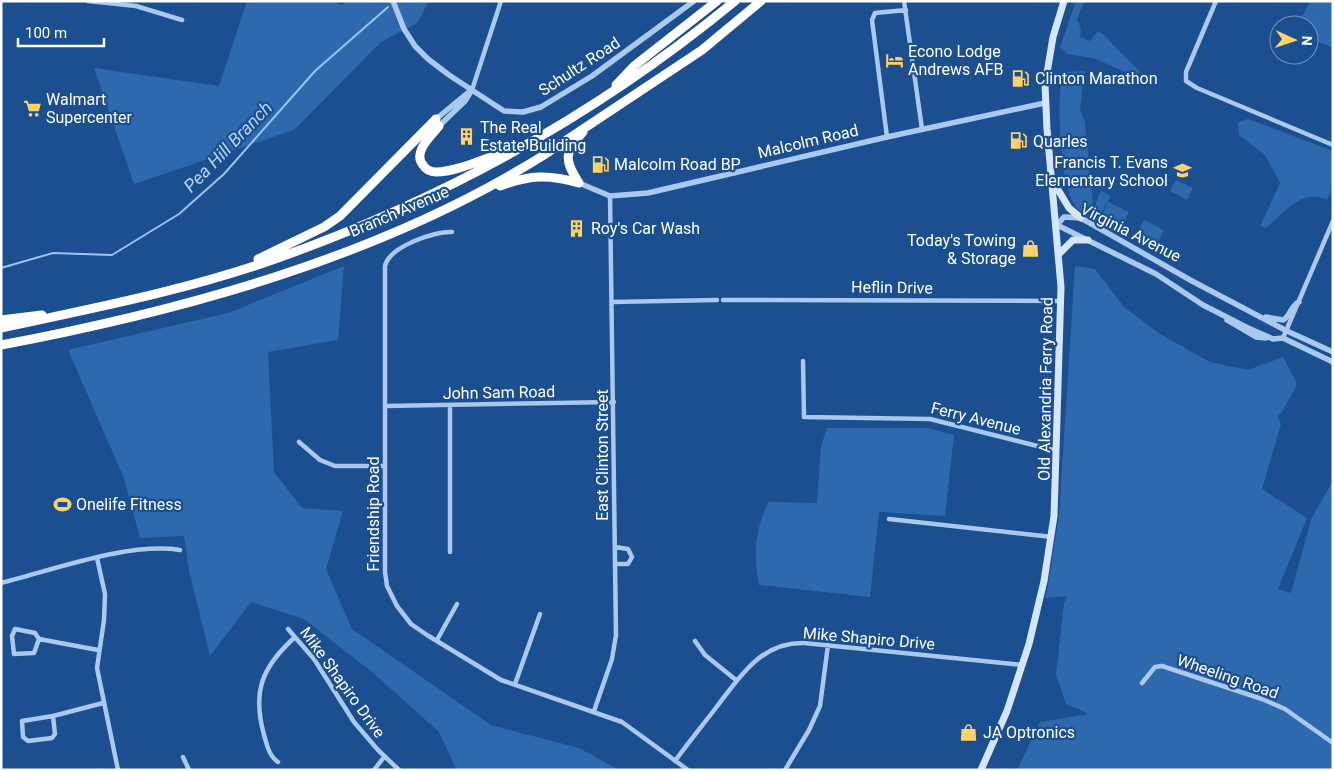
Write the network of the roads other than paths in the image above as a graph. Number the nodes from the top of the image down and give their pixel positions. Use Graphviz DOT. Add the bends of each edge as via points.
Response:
graph roads {
  1 [pos="88,1"];
  2 [pos="393,1"];
  3 [pos="501,1"];
  4 [pos="694,1"];
  5 [pos="717,1"];
  6 [pos="735,1"];
  7 [pos="763,1"];
  8 [pos="904,1"];
  9 [pos="1064,1"];
  10 [pos="1216,1"];
  11 [pos="906,10"];
  12 [pos="182,20"];
  13 [pos="472,90"];
  14 [pos="606,97"];
  15 [pos="1045,103"];
  16 [pos="595,119"];
  17 [pos="438,122"];
  18 [pos="922,129"];
  19 [pos="887,136"];
  20 [pos="529,144"];
  21 [pos="1333,146"];
  22 [pos="1052,179"];
  23 [pos="579,184"];
  24 [pos="610,196"];
  25 [pos="456,203"];
  26 [pos="1081,218"];
  27 [pos="1333,220"];
  28 [pos="1057,225"];
  29 [pos="452,232"];
  30 [pos="1088,240"];
  31 [pos="1059,254"];
  32 [pos="231,273"];
  33 [pos="717,300"];
  34 [pos="723,300"];
  35 [pos="1061,301"];
  36 [pos="612,302"];
  37 [pos="1299,302"];
  38 [pos="60,315"];
  39 [pos="1262,317"];
  40 [pos="1,320"];
  41 [pos="1,328"];
  42 [pos="1287,330"];
  43 [pos="1283,338"];
  44 [pos="1,346"];
  45 [pos="1333,352"];
  46 [pos="803,361"];
  47 [pos="1333,362"];
  48 [pos="614,402"];
  49 [pos="384,406"];
  50 [pos="450,406"];
  51 [pos="299,442"];
  52 [pos="1058,452"];
  53 [pos="385,466"];
  54 [pos="889,519"];
  55 [pos="1052,537"];
  56 [pos="615,547"];
  57 [pos="180,550"];
  58 [pos="450,552"];
  59 [pos="97,558"];
  60 [pos="615,564"];
  61 [pos="1,583"];
  62 [pos="457,604"];
  63 [pos="540,614"];
  64 [pos="288,629"];
  65 [pos="295,637"];
  66 [pos="39,639"];
  67 [pos="437,640"];
  68 [pos="695,641"];
  69 [pos="828,646"];
  70 [pos="98,650"];
  71 [pos="1023,665"];
  72 [pos="736,680"];
  73 [pos="1142,683"];
  74 [pos="515,684"];
  75 [pos="103,703"];
  76 [pos="594,711"];
  77 [pos="53,716"];
  78 [pos="1333,742"];
  79 [pos="183,757"];
  80 [pos="384,757"];
  81 [pos="675,761"];
  82 [pos="278,762"];
  83 [pos="118,770"];
  84 [pos="189,770"];
  85 [pos="374,770"];
  86 [pos="399,770"];
  87 [pos="688,770"];
  88 [pos="785,770"];
  89 [pos="981,770"];
  1 -- 12 [label="street" via="136,6"];
  2 -- 13 [label="street, Schultz Road" via="415,46 448,75"];
  3 -- 13 [label="street"];
  4 -- 13 [label="street, Schultz Road" via="630,50 541,107 523,112 504,110"];
  5 -- 14 [label="highway" via="634,66"];
  6 -- 14 [label="highway, Branch Avenue"];
  7 -- 16 [label="highway, Branch Avenue" via="661,79"];
  8 -- 11 [label="street"];
  9 -- 15 [label="main road, Old Alexandria Ferry Road" via="1048,59"];
  10 -- 21 [label="street" via="1185,80"];
  11 -- 18 [label="street"];
  11 -- 19 [label="street" via="875,13 872,20"];
  13 -- 17 [label="street" via="460,97"];
  14 -- 20 [label="highway, Branch Avenue"];
  15 -- 18 [label="street, Malcolm Road"];
  15 -- 22 [label="main road, Old Alexandria Ferry Road"];
  16 -- 23 [label="highway" via="569,150 567,161"];
  16 -- 25 [label="highway, Branch Avenue" via="518,172"];
  17 -- 20 [label="highway" via="422,146 420,162 427,170 452,169"];
  17 -- 32 [label="highway" via="340,216"];
  18 -- 19 [label="street, Malcolm Road"];
  19 -- 24 [label="street, Malcolm Road" via="648,193"];
  20 -- 32 [label="highway, Branch Avenue" via="444,189 361,226"];
  22 -- 26 [label="main road" via="1070,208"];
  22 -- 28 [label="main road, Old Alexandria Ferry Road"];
  23 -- 24 [label="street, Malcolm Road"];
  23 -- 25 [label="highway" via="556,176 539,176 517,180"];
  24 -- 36 [label="street, East Clinton Street"];
  25 -- 44 [label="highway, Branch Avenue" via="392,234 240,288 181,305"];
  26 -- 28 [label="street, Virginia Avenue" via="1064,217"];
  26 -- 39 [label="street, Virginia Avenue"];
  27 -- 37 [label="street"];
  28 -- 30 [label="street, Virginia Avenue"];
  28 -- 31 [label="main road, Old Alexandria Ferry Road"];
  29 -- 49 [label="street, Friendship Road" via="436,234 391,255 386,263"];
  30 -- 31 [label="main road" via="1073,240"];
  30 -- 43 [label="street, Virginia Avenue" via="1156,274 1220,314 1273,339"];
  31 -- 35 [label="main road, Old Alexandria Ferry Road"];
  32 -- 38 [label="highway, Branch Avenue" via="165,292"];
  33 -- 36 [label="street"];
  34 -- 35 [label="street, Heflin Drive"];
  35 -- 52 [label="main road, Old Alexandria Ferry Road"];
  36 -- 48 [label="street, East Clinton Street"];
  37 -- 39 [label="street" via="1282,320"];
  37 -- 42 [label="street"];
  38 -- 40 [label="highway" via="36,314"];
  38 -- 41 [label="highway, Branch Avenue"];
  39 -- 42 [label="street, Virginia Avenue"];
  42 -- 43 [label="street"];
  42 -- 45 [label="street, Virginia Avenue"];
  43 -- 47 [label="street"];
  46 -- 52 [label="street, Ferry Avenue" via="804,418 938,420"];
  48 -- 50 [label="street, John Sam Road"];
  48 -- 56 [label="street, East Clinton Street"];
  49 -- 50 [label="street, John Sam Road"];
  49 -- 53 [label="street, Friendship Road"];
  50 -- 58 [label="street"];
  51 -- 53 [label="street" via="320,460 335,466"];
  52 -- 55 [label="main road, Old Alexandria Ferry Road"];
  53 -- 67 [label="street, Friendship Road" via="385,572 388,586 404,616"];
  54 -- 55 [label="street"];
  55 -- 71 [label="main road, Old Alexandria Ferry Road"];
  56 -- 60 [label="street, East Clinton Street"];
  56 -- 60 [label="street" via="628,549 632,557 628,564"];
  57 -- 59 [label="street" via="145,549"];
  59 -- 61 [label="street"];
  59 -- 70 [label="street" via="105,594"];
  60 -- 76 [label="street, East Clinton Street" via="614,649"];
  62 -- 67 [label="street"];
  63 -- 74 [label="street"];
  64 -- 65 [label="street, Mike Shapiro Drive"];
  65 -- 80 [label="street, Mike Shapiro Drive" via="314,658 354,722"];
  65 -- 82 [label="street" via="267,668 259,694 266,740"];
  66 -- 66 [label="street" via="35,633 15,630 12,636 14,654 34,653"];
  66 -- 70 [label="street"];
  67 -- 74 [label="street, Friendship Road" via="494,676"];
  68 -- 72 [label="street" via="705,655"];
  69 -- 71 [label="street, Mike Shapiro Drive"];
  69 -- 72 [label="street, Mike Shapiro Drive" via="783,645 754,661"];
  69 -- 88 [label="street" via="820,706"];
  70 -- 75 [label="street" via="97,668"];
  71 -- 89 [label="main road, Old Alexandria Ferry Road"];
  72 -- 81 [label="street, Mike Shapiro Drive"];
  73 -- 78 [label="street, Wheeling Road" via="1154,667 1162,666 1199,677 1285,709"];
  74 -- 76 [label="street, Friendship Road"];
  75 -- 77 [label="street"];
  75 -- 83 [label="street"];
  76 -- 81 [label="street, Friendship Road" via="622,722"];
  77 -- 77 [label="street" via="22,721 23,737 28,741 52,738 55,734"];
  79 -- 84 [label="street"];
  80 -- 85 [label="street"];
  80 -- 86 [label="street, Mike Shapiro Drive"];
  81 -- 87 [label="street, Friendship Road"];
}
